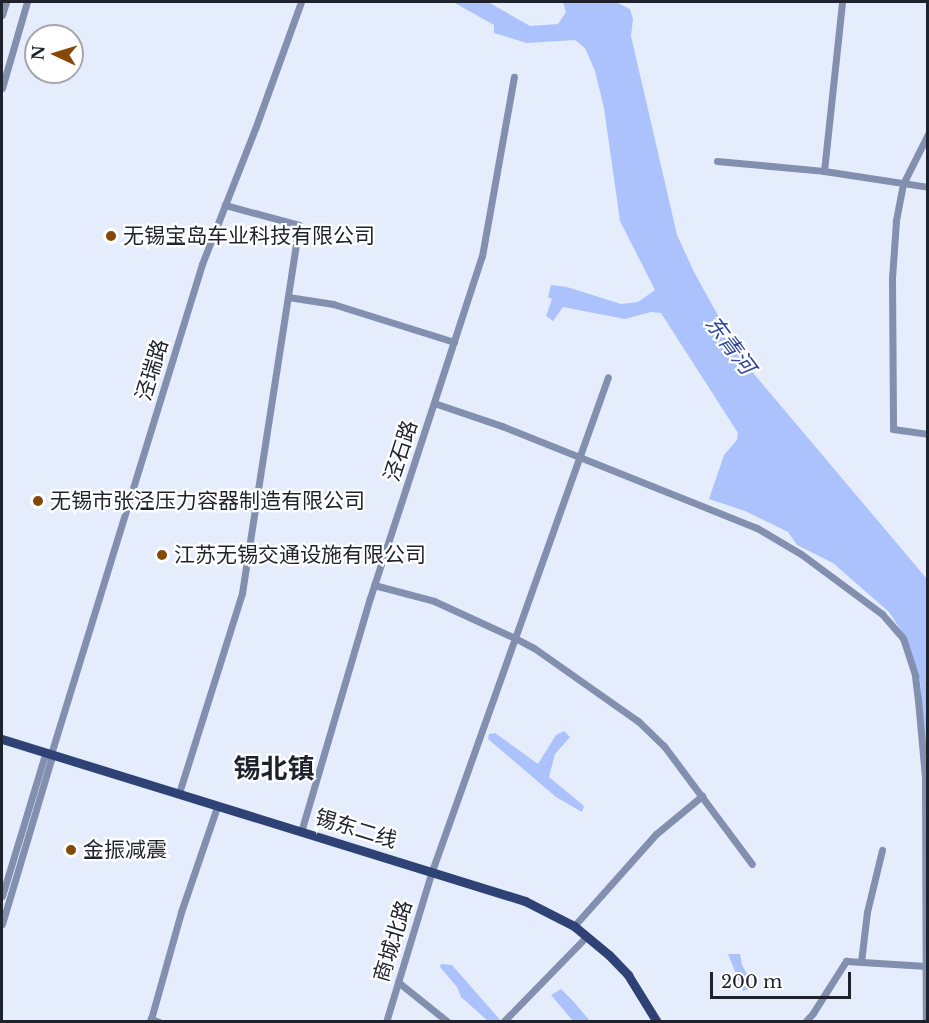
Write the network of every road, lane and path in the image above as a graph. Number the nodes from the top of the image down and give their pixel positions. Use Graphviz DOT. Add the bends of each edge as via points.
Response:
graph roads {
  1 [pos="6,2"];
  2 [pos="27,2"];
  3 [pos="301,2"];
  4 [pos="842,2"];
  5 [pos="2,15"];
  6 [pos="514,77"];
  7 [pos="2,88"];
  8 [pos="927,134"];
  9 [pos="717,161"];
  10 [pos="824,171"];
  11 [pos="903,184"];
  12 [pos="927,187"];
  13 [pos="225,205"];
  14 [pos="288,297"];
  15 [pos="454,342"];
  16 [pos="608,377"];
  17 [pos="434,403"];
  18 [pos="927,434"];
  19 [pos="578,457"];
  20 [pos="374,585"];
  21 [pos="515,638"];
  22 [pos="2,739"];
  23 [pos="51,754"];
  24 [pos="179,793"];
  25 [pos="702,796"];
  26 [pos="216,810"];
  27 [pos="301,832"];
  28 [pos="882,850"];
  29 [pos="752,864"];
  30 [pos="432,871"];
  31 [pos="2,896"];
  32 [pos="2,924"];
  33 [pos="574,926"];
  34 [pos="587,936"];
  35 [pos="861,962"];
  36 [pos="926,966"];
  37 [pos="398,982"];
  38 [pos="504,1021"];
  39 [pos="159,1022"];
  40 [pos="386,1022"];
  41 [pos="448,1022"];
  42 [pos="657,1022"];
  43 [pos="805,1022"];
  44 [pos="926,1022"];
  1 -- 5 [label="street"];
  2 -- 7 [label="street"];
  3 -- 13 [label="street, 泾瑞路"];
  4 -- 10 [label="street"];
  6 -- 15 [label="street, 泾石路" via="482,256"];
  8 -- 11 [label="street"];
  9 -- 10 [label="street"];
  10 -- 11 [label="street"];
  11 -- 12 [label="street"];
  11 -- 18 [label="street" via="892,278 893,429"];
  13 -- 14 [label="street" via="298,225"];
  13 -- 23 [label="street, 泾瑞路" via="202,264"];
  14 -- 15 [label="street" via="333,304"];
  14 -- 24 [label="street" via="242,593"];
  15 -- 17 [label="street, 泾石路"];
  16 -- 19 [label="street, 商城北路"];
  17 -- 19 [label="street"];
  17 -- 20 [label="street, 泾石路"];
  19 -- 21 [label="street, 商城北路"];
  19 -- 36 [label="street" via="778,538 882,614 903,638 915,676 925,777"];
  20 -- 21 [label="street" via="434,601"];
  20 -- 27 [label="street, 泾石路"];
  21 -- 25 [label="street" via="638,721 664,746"];
  21 -- 30 [label="street, 商城北路"];
  22 -- 23 [label="main road, 锡东二线"];
  23 -- 24 [label="main road, 锡东二线"];
  23 -- 31 [label="street, 泾瑞路" via="44,758"];
  23 -- 32 [label="street, 泾瑞路"];
  24 -- 27 [label="main road, 锡东二线"];
  25 -- 29 [label="street"];
  25 -- 33 [label="street" via="656,834"];
  26 -- 39 [label="street" via="181,912 151,1019"];
  27 -- 30 [label="main road, 锡东二线"];
  28 -- 35 [label="street" via="867,912"];
  30 -- 33 [label="main road, 锡东二线" via="525,901"];
  30 -- 37 [label="street, 商城北路"];
  33 -- 34 [label="main road, 锡东二线"];
  34 -- 38 [label="street"];
  34 -- 42 [label="main road, 锡东二线" via="628,975"];
  35 -- 36 [label="street"];
  35 -- 43 [label="street" via="846,961"];
  36 -- 44 [label="street"];
  37 -- 40 [label="street, 商城北路"];
  37 -- 41 [label="street"];
}
